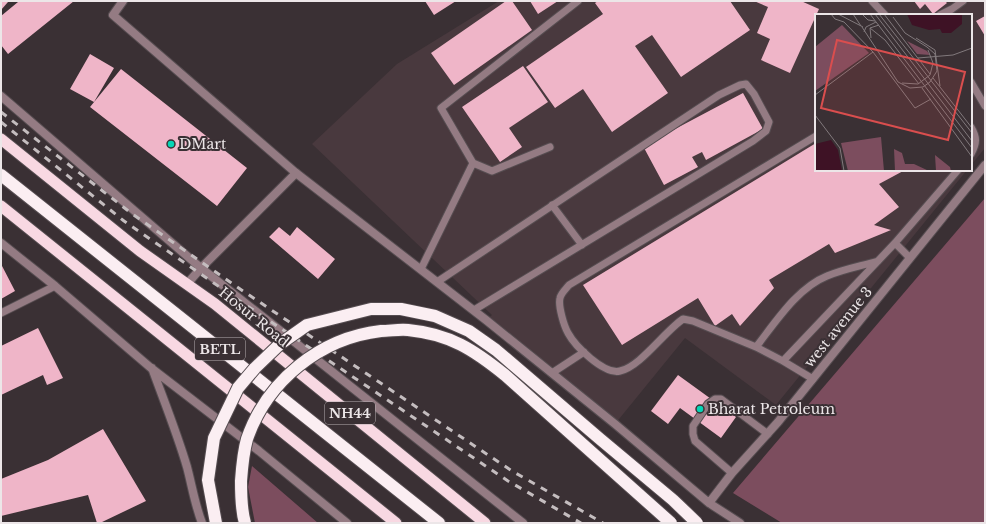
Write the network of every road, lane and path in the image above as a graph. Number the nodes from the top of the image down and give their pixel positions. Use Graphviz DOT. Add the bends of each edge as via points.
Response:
graph roads {
  1 [pos="123,1"];
  2 [pos="578,1"];
  3 [pos="872,1"];
  4 [pos="963,1"];
  5 [pos="884,14"];
  6 [pos="942,14"];
  7 [pos="972,84"];
  8 [pos="1,96"];
  9 [pos="985,106"];
  10 [pos="972,129"];
  11 [pos="815,137"];
  12 [pos="1,139"];
  13 [pos="550,147"];
  14 [pos="972,152"];
  15 [pos="473,163"];
  16 [pos="985,165"];
  17 [pos="957,171"];
  18 [pos="296,173"];
  19 [pos="1,175"];
  20 [pos="1,206"];
  21 [pos="552,206"];
  22 [pos="1,243"];
  23 [pos="895,243"];
  24 [pos="582,245"];
  25 [pos="910,258"];
  26 [pos="878,261"];
  27 [pos="201,268"];
  28 [pos="421,269"];
  29 [pos="437,282"];
  30 [pos="188,284"];
  31 [pos="55,286"];
  32 [pos="474,310"];
  33 [pos="1,313"];
  34 [pos="756,347"];
  35 [pos="584,352"];
  36 [pos="784,361"];
  37 [pos="151,368"];
  38 [pos="552,373"];
  39 [pos="813,379"];
  40 [pos="768,434"];
  41 [pos="732,473"];
  42 [pos="709,503"];
  43 [pos="202,523"];
  44 [pos="216,523"];
  45 [pos="245,523"];
  46 [pos="347,523"];
  47 [pos="396,523"];
  48 [pos="439,523"];
  49 [pos="485,523"];
  50 [pos="523,523"];
  51 [pos="671,523"];
  52 [pos="697,523"];
  53 [pos="740,523"];
  1 -- 18 [label="street" via="113,15"];
  2 -- 15 [label="lane" via="441,108"];
  3 -- 5 [label="lane"];
  4 -- 6 [label="lane"];
  7 -- 9 [label="lane"];
  8 -- 27 [label="street"];
  10 -- 14 [label="lane" via="976,144"];
  11 -- 35 [label="lane" via="569,285 560,297 560,308 567,332"];
  12 -- 30 [label="highway, Hosur Road / NH44" via="140,251"];
  13 -- 15 [label="lane" via="492,171"];
  15 -- 28 [label="lane"];
  16 -- 25 [label="street, west avenue 3"];
  17 -- 23 [label="lane"];
  18 -- 27 [label="street"];
  18 -- 28 [label="street"];
  19 -- 48 [label="highway, BETL"];
  20 -- 47 [label="highway"];
  21 -- 24 [label="lane"];
  21 -- 24 [label="lane" via="719,95 746,84 769,122 766,131"];
  21 -- 29 [label="lane"];
  22 -- 31 [label="street"];
  23 -- 25 [label="lane"];
  23 -- 26 [label="lane"];
  24 -- 32 [label="lane"];
  25 -- 39 [label="street, west avenue 3"];
  26 -- 34 [label="lane" via="827,276 814,283 794,299"];
  26 -- 36 [label="lane"];
  27 -- 30 [label="street"];
  27 -- 50 [label="street"];
  28 -- 29 [label="street"];
  29 -- 32 [label="street"];
  30 -- 49 [label="highway, Hosur Road / NH44"];
  31 -- 33 [label="lane"];
  31 -- 37 [label="street"];
  32 -- 38 [label="street"];
  34 -- 35 [label="lane" via="683,319 634,365 620,372 608,370"];
  34 -- 36 [label="lane"];
  35 -- 38 [label="lane"];
  36 -- 39 [label="lane"];
  37 -- 43 [label="street" via="176,431"];
  37 -- 46 [label="street"];
  38 -- 42 [label="street"];
  39 -- 40 [label="street, west avenue 3"];
  40 -- 41 [label="street, west avenue 3"];
  40 -- 41 [label="lane" via="721,399 715,399 708,404 694,426 695,441"];
  41 -- 42 [label="street, west avenue 3"];
  42 -- 53 [label="street"];
  44 -- 52 [label="highway, bridge" via="208,480 214,438 238,388 280,344 307,325 371,309 401,309 435,316 469,331 496,350"];
  45 -- 51 [label="highway, bridge" via="241,490 242,463 247,440 268,397 289,373 305,360 334,344 370,332 407,330 448,338 482,356"];
}
